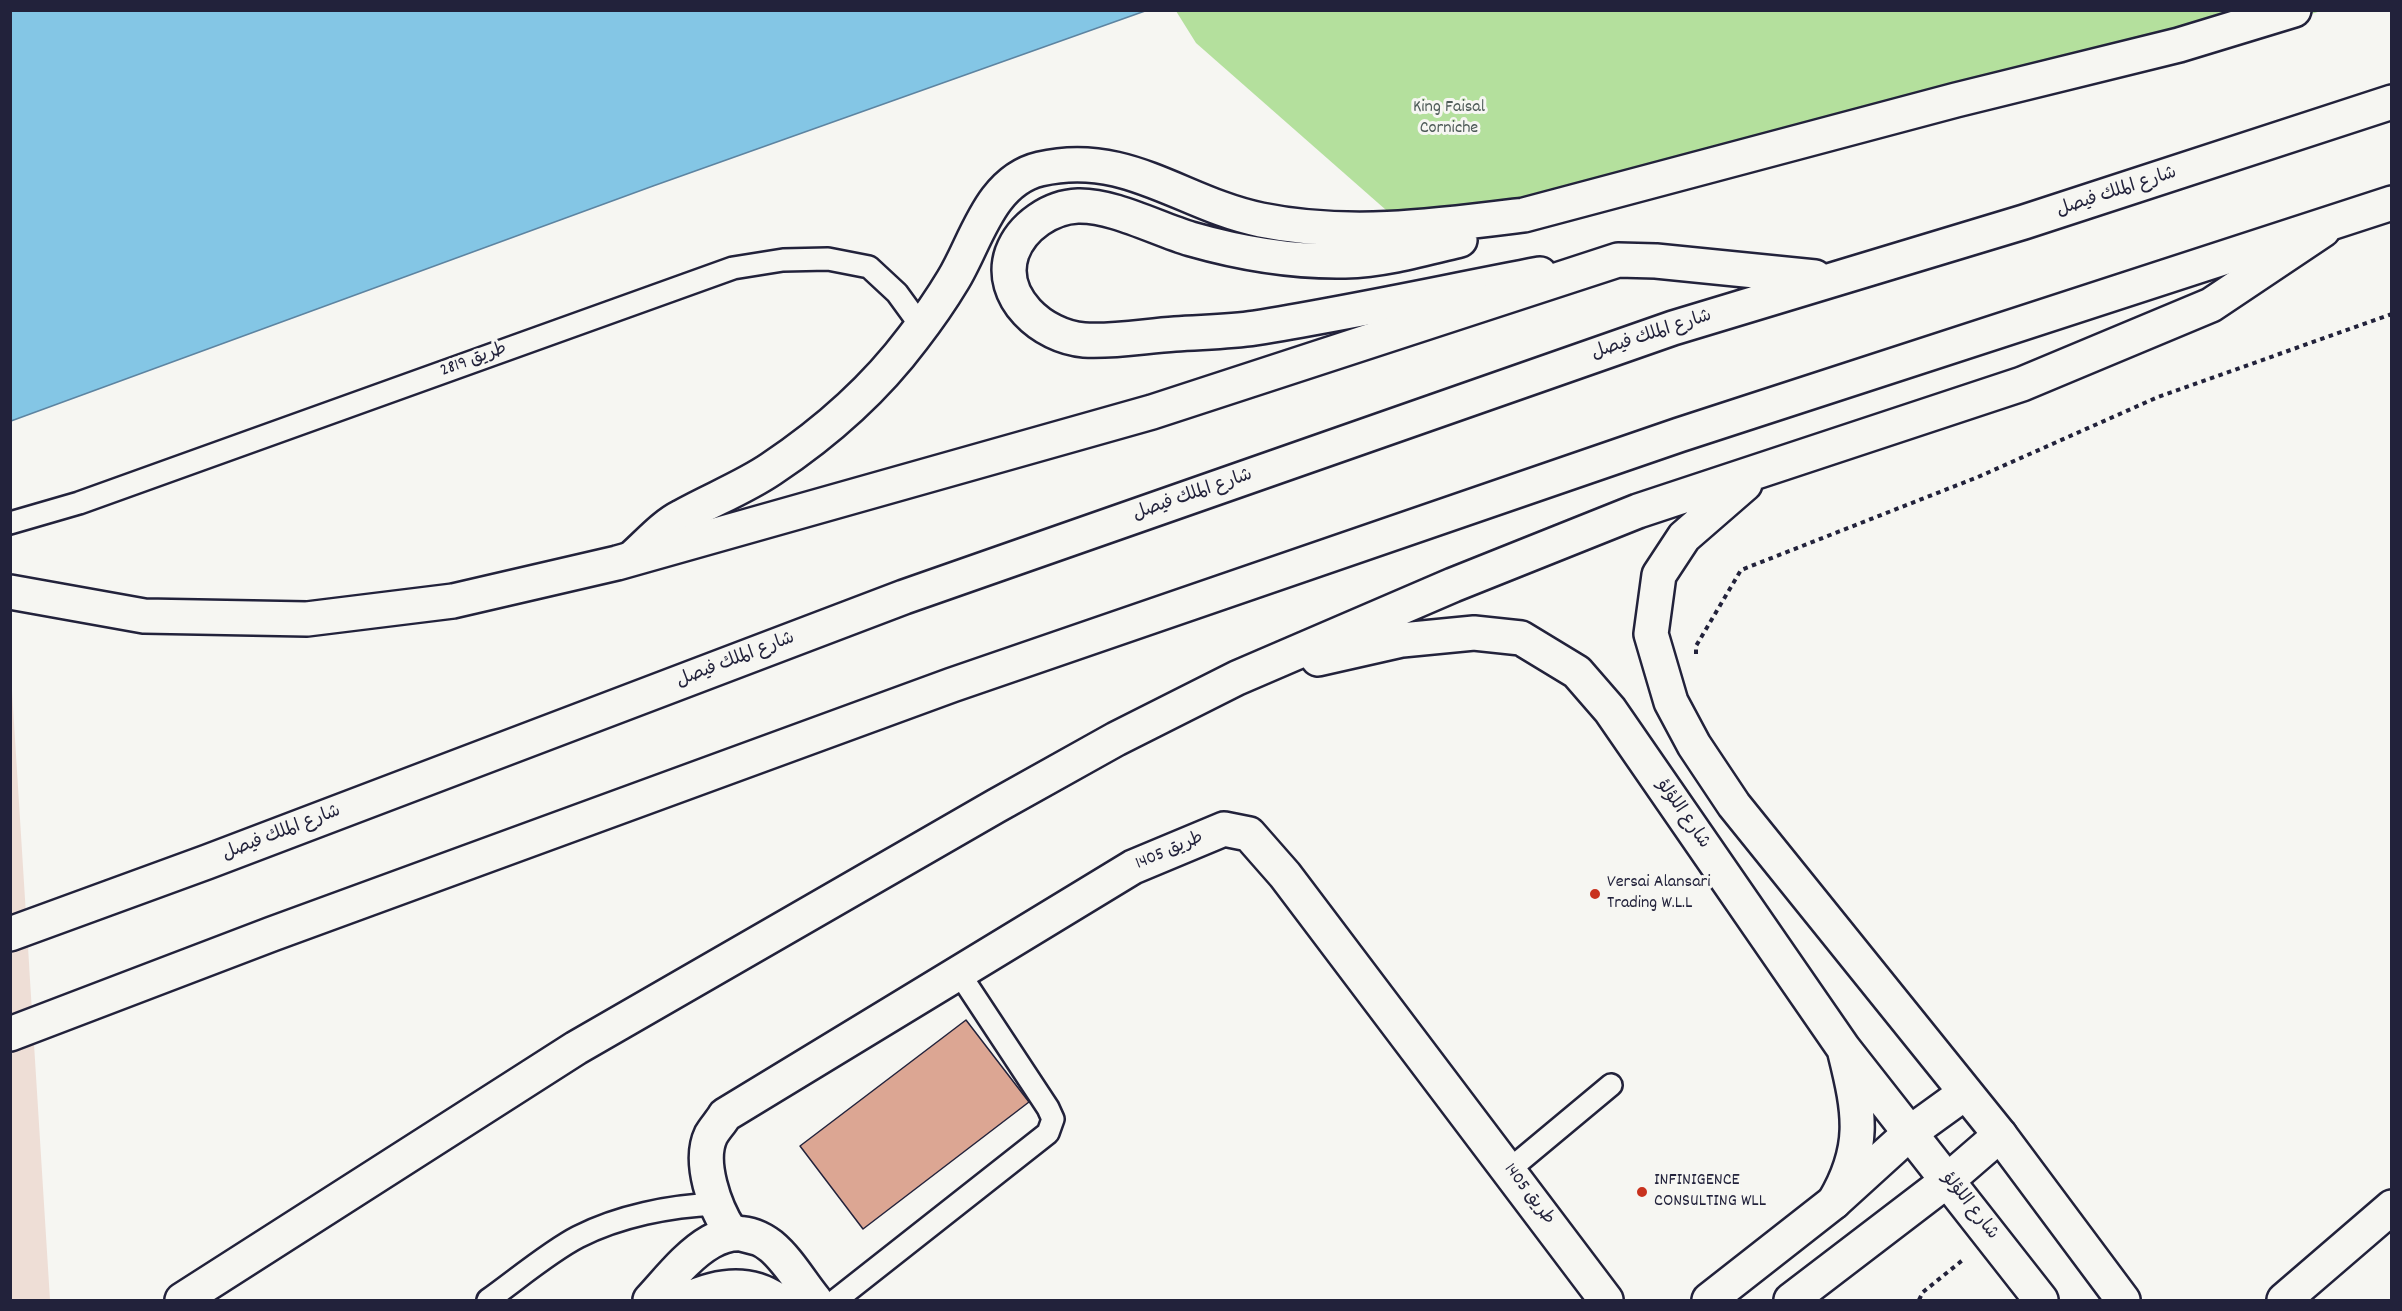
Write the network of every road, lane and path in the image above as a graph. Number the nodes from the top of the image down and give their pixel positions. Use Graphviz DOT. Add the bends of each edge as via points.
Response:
graph roads {
  1 [pos="2294,10"];
  2 [pos="2391,102"];
  3 [pos="2391,203"];
  4 [pos="1524,215"];
  5 [pos="2337,220"];
  6 [pos="1618,260"];
  7 [pos="1838,278"];
  8 [pos="2391,314"];
  9 [pos="921,326"];
  10 [pos="1763,470"];
  11 [pos="10,523"];
  12 [pos="632,558"];
  13 [pos="10,592"];
  14 [pos="1696,657"];
  15 [pos="1237,678"];
  16 [pos="10,934"];
  17 [pos="959,973"];
  18 [pos="10,1034"];
  19 [pos="1844,1048"];
  20 [pos="1611,1084"];
  21 [pos="1965,1093"];
  22 [pos="1911,1132"];
  23 [pos="2000,1135"];
  24 [pos="1509,1170"];
  25 [pos="1948,1180"];
  26 [pos="1833,1202"];
  27 [pos="716,1204"];
  28 [pos="2391,1208"];
  29 [pos="757,1238"];
  30 [pos="2296,1292"];
  31 [pos="2128,1299"];
  32 [pos="182,1300"];
  33 [pos="488,1300"];
  34 [pos="650,1300"];
  35 [pos="686,1300"];
  36 [pos="777,1300"];
  37 [pos="815,1300"];
  38 [pos="836,1300"];
  39 [pos="1606,1300"];
  40 [pos="1709,1300"];
  41 [pos="1791,1300"];
  42 [pos="2041,1300"];
  43 [pos="2261,1300"];
  1 -- 4 [label="main road" via="2180,45"];
  2 -- 7 [label="main road, شارع الملك فيصل" via="2213,162"];
  3 -- 5 [label="main road"];
  4 -- 6 [label="main road" via="1479,235 1345,261 1247,252 1160,230 1107,209 1076,206 1044,217 1029,228 1018,240 1009,270 1017,298 1037,322 1083,340 1252,328"];
  4 -- 9 [label="main road" via="1391,230 1303,227 1211,207 1151,179 1117,169 1081,165 1036,170 1016,182 984,216 954,279"];
  5 -- 10 [label="main road" via="2211,304 2022,384"];
  5 -- 18 [label="main road" via="1690,431 952,685"];
  6 -- 7 [label="main road"];
  6 -- 12 [label="main road" via="1152,412"];
  7 -- 16 [label="main road, شارع الملك فيصل" via="1673,328 904,597"];
  8 -- 14 [label="path" via="2158,397 1978,477 1741,570 1696,646"];
  9 -- 11 [label="lane, طريق 2819" via="897,293 869,267 828,259 783,260 733,268 79,503"];
  9 -- 12 [label="main road" via="853,406 811,441 734,491 678,518"];
  10 -- 15 [label="main road" via="1638,511"];
  10 -- 21 [label="main road" via="1684,537 1659,574 1651,634 1671,702 1734,805"];
  12 -- 13 [label="main road" via="453,601 307,619 144,616"];
  15 -- 19 [label="main road, شارع اللؤلؤ" via="1402,640 1474,633 1521,638 1558,660 1576,672 1610,710"];
  15 -- 32 [label="main road" via="985,812 576,1048"];
  17 -- 24 [label="main road, طريق 1405" via="1133,867 1224,829 1249,834 1285,875"];
  17 -- 27 [label="main road, طريق 1405" via="725,1115 710,1137 707,1164"];
  17 -- 38 [label="lane" via="1048,1108 1053,1119 1048,1133"];
  19 -- 22 [label="main road, شارع اللؤلؤ"];
  19 -- 26 [label="main road" via="1858,1133 1849,1177"];
  20 -- 24 [label="lane"];
  21 -- 22 [label="main road"];
  21 -- 23 [label="main road"];
  22 -- 25 [label="main road, شارع اللؤلؤ"];
  22 -- 26 [label="main road"];
  23 -- 25 [label="main road"];
  23 -- 31 [label="main road"];
  24 -- 39 [label="main road, طريق 1405"];
  25 -- 41 [label="main road"];
  25 -- 42 [label="main road, شارع اللؤلؤ"];
  26 -- 40 [label="main road"];
  27 -- 29 [label="main road, طريق 1405" via="730,1231"];
  27 -- 33 [label="lane" via="681,1206 616,1222 577,1237"];
  28 -- 30 [label="main road"];
  29 -- 34 [label="main road" via="724,1236 709,1241"];
  29 -- 37 [label="main road, طريق 1405" via="771,1246"];
  30 -- 43 [label="main road"];
  35 -- 36 [label="main road" via="720,1287 754,1290"];
}
